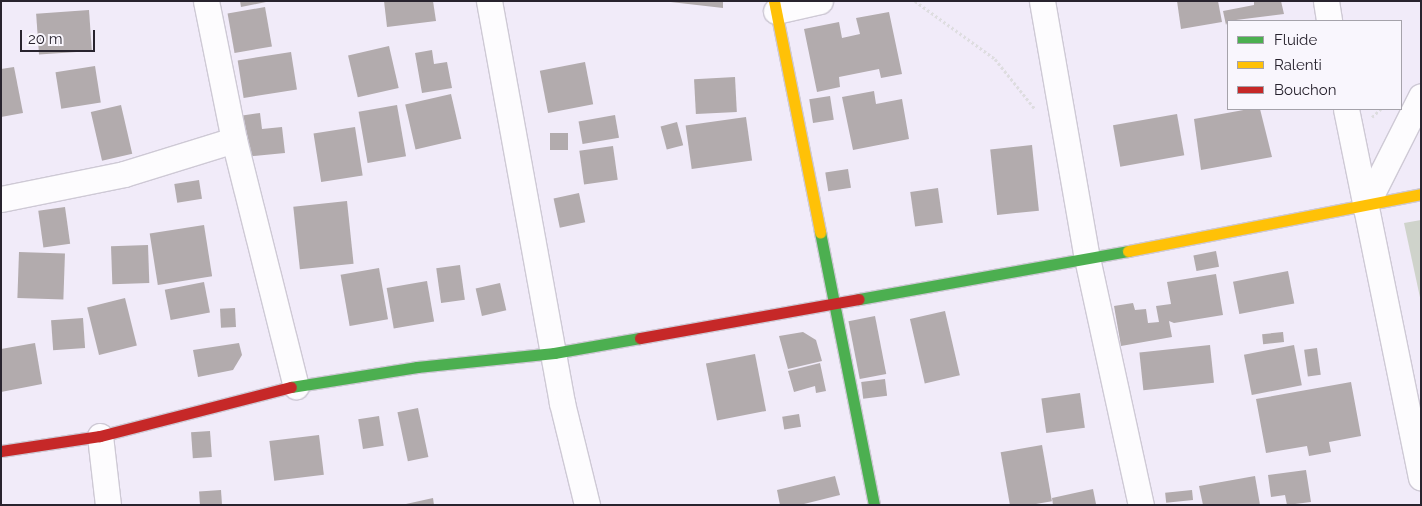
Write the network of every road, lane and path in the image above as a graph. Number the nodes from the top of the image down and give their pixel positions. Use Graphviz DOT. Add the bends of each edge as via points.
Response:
graph roads {
  1 [pos="206,1"];
  2 [pos="488,1"];
  3 [pos="820,1"];
  4 [pos="915,1"];
  5 [pos="1042,1"];
  6 [pos="1326,1"];
  7 [pos="775,6"];
  8 [pos="1330,20"];
  9 [pos="1421,96"];
  10 [pos="1346,110"];
  11 [pos="1038,112"];
  12 [pos="234,140"];
  13 [pos="1421,194"];
  14 [pos="1,199"];
  15 [pos="1365,207"];
  16 [pos="1086,258"];
  17 [pos="832,303"];
  18 [pos="554,353"];
  19 [pos="296,386"];
  20 [pos="100,436"];
  21 [pos="1,451"];
  22 [pos="1421,477"];
  23 [pos="108,505"];
  24 [pos="587,505"];
  25 [pos="874,505"];
  26 [pos="1141,505"];
  1 -- 12 [label="street"];
  2 -- 18 [label="street"];
  3 -- 7 [label="street"];
  4 -- 11 [label="path" via="995,59"];
  5 -- 16 [label="street"];
  6 -- 8 [label="street"];
  7 -- 17 [label="street"];
  9 -- 15 [label="street"];
  10 -- 15 [label="street"];
  12 -- 14 [label="street" via="124,174"];
  12 -- 19 [label="street"];
  13 -- 15 [label="street"];
  15 -- 16 [label="street"];
  15 -- 22 [label="street"];
  16 -- 17 [label="street"];
  16 -- 26 [label="street"];
  17 -- 18 [label="street"];
  17 -- 25 [label="street"];
  18 -- 19 [label="street" via="417,367"];
  18 -- 24 [label="street"];
  19 -- 20 [label="street"];
  20 -- 21 [label="street"];
  20 -- 23 [label="street"];
}
